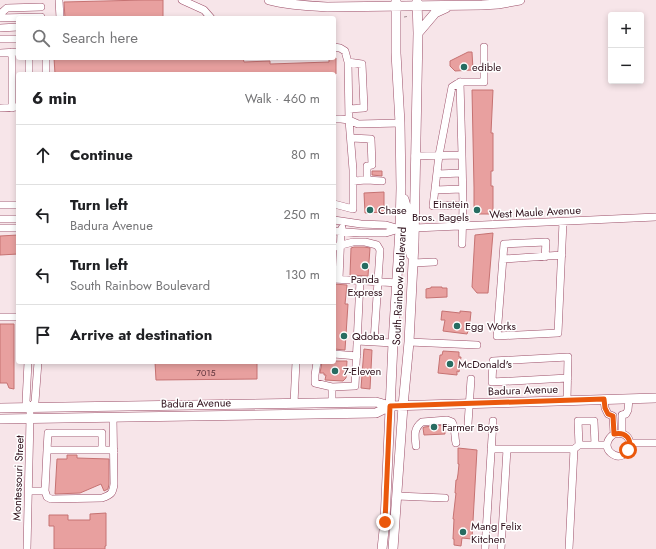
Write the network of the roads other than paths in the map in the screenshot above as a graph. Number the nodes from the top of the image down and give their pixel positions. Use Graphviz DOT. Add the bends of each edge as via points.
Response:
graph roads {
  1 [pos="59,0"];
  2 [pos="182,0"];
  3 [pos="269,0"];
  4 [pos="520,0"];
  5 [pos="396,3"];
  6 [pos="417,3"];
  7 [pos="448,6"];
  8 [pos="41,10"];
  9 [pos="1,14"];
  10 [pos="60,16"];
  11 [pos="209,16"];
  12 [pos="16,27"];
  13 [pos="0,28"];
  14 [pos="418,33"];
  15 [pos="0,34"];
  16 [pos="16,34"];
  17 [pos="16,38"];
  18 [pos="0,39"];
  19 [pos="336,47"];
  20 [pos="484,47"];
  21 [pos="0,52"];
  22 [pos="15,52"];
  23 [pos="29,60"];
  24 [pos="46,60"];
  25 [pos="348,62"];
  26 [pos="29,72"];
  27 [pos="46,72"];
  28 [pos="460,82"];
  29 [pos="15,107"];
  30 [pos="0,108"];
  31 [pos="349,109"];
  32 [pos="336,119"];
  33 [pos="350,120"];
  34 [pos="400,123"];
  35 [pos="351,138"];
  36 [pos="439,155"];
  37 [pos="462,155"];
  38 [pos="415,156"];
  39 [pos="462,173"];
  40 [pos="437,174"];
  41 [pos="367,180"];
  42 [pos="353,181"];
  43 [pos="382,181"];
  44 [pos="401,188"];
  45 [pos="462,189"];
  46 [pos="435,190"];
  47 [pos="0,205"];
  48 [pos="16,205"];
  49 [pos="336,205"];
  50 [pos="463,205"];
  51 [pos="656,217"];
  52 [pos="0,219"];
  53 [pos="16,219"];
  54 [pos="336,220"];
  55 [pos="343,222"];
  56 [pos="563,222"];
  57 [pos="462,226"];
  58 [pos="0,228"];
  59 [pos="16,228"];
  60 [pos="415,228"];
  61 [pos="400,229"];
  62 [pos="337,231"];
  63 [pos="462,244"];
  64 [pos="337,247"];
  65 [pos="562,255"];
  66 [pos="545,257"];
  67 [pos="503,259"];
  68 [pos="413,262"];
  69 [pos="434,262"];
  70 [pos="336,279"];
  71 [pos="360,281"];
  72 [pos="377,282"];
  73 [pos="398,283"];
  74 [pos="16,316"];
  75 [pos="0,317"];
  76 [pos="357,341"];
  77 [pos="374,342"];
  78 [pos="409,342"];
  79 [pos="393,343"];
  80 [pos="477,345"];
  81 [pos="336,354"];
  82 [pos="356,356"];
  83 [pos="28,364"];
  84 [pos="38,364"];
  85 [pos="296,364"];
  86 [pos="317,364"];
  87 [pos="568,378"];
  88 [pos="471,379"];
  89 [pos="332,387"];
  90 [pos="656,398"];
  91 [pos="604,399"];
  92 [pos="629,399"];
  93 [pos="568,400"];
  94 [pos="294,403"];
  95 [pos="332,403"];
  96 [pos="470,404"];
  97 [pos="390,406"];
  98 [pos="403,406"];
  99 [pos="0,408"];
  100 [pos="30,408"];
  101 [pos="294,414"];
  102 [pos="622,415"];
  103 [pos="613,416"];
  104 [pos="113,417"];
  105 [pos="30,418"];
  106 [pos="0,419"];
  107 [pos="493,421"];
  108 [pos="468,424"];
  109 [pos="622,433"];
  110 [pos="614,434"];
  111 [pos="456,443"];
  112 [pos="630,443"];
  113 [pos="656,443"];
  114 [pos="595,445"];
  115 [pos="607,445"];
  116 [pos="416,446"];
  117 [pos="576,447"];
  118 [pos="491,449"];
  119 [pos="507,449"];
  120 [pos="47,450"];
  121 [pos="102,450"];
  122 [pos="114,450"];
  123 [pos="29,491"];
  124 [pos="45,491"];
  125 [pos="397,496"];
  126 [pos="445,498"];
  127 [pos="384,534"];
  128 [pos="27,549"];
  129 [pos="382,549"];
  130 [pos="386,549"];
  131 [pos="393,549"];
  132 [pos="485,549"];
  133 [pos="501,549"];
  134 [pos="569,549"];
  1 -- 10 [label="street"];
  2 -- 11 [label="street" via="204,10"];
  3 -- 5 [label="main road" via="313,6"];
  4 -- 7 [label="main road" via="482,6"];
  5 -- 6 [label="main road"];
  5 -- 34 [label="main road, South Rainbow Boulevard"];
  6 -- 7 [label="main road"];
  6 -- 14 [label="main road, South Rainbow Boulevard"];
  7 -- 14 [label="main road" via="435,13"];
  8 -- 9 [label="street" via="7,8"];
  12 -- 13 [label="street"];
  14 -- 38 [label="main road, South Rainbow Boulevard"];
  15 -- 16 [label="street"];
  17 -- 18 [label="street"];
  19 -- 25 [label="street" via="345,51"];
  20 -- 28 [label="street" via="484,82"];
  21 -- 22 [label="street"];
  22 -- 29 [label="street"];
  23 -- 26 [label="street"];
  24 -- 27 [label="street"];
  25 -- 31 [label="street"];
  25 -- 31 [label="street" via="362,64 364,108"];
  28 -- 36 [label="street" via="452,87"];
  28 -- 37 [label="street"];
  29 -- 30 [label="street"];
  31 -- 33 [label="street"];
  32 -- 33 [label="street"];
  33 -- 34 [label="street" via="358,124"];
  33 -- 35 [label="street"];
  34 -- 44 [label="main road, South Rainbow Boulevard"];
  35 -- 41 [label="street" via="371,139 372,165 367,166"];
  35 -- 42 [label="street"];
  36 -- 37 [label="street"];
  36 -- 38 [label="street"];
  36 -- 40 [label="street"];
  37 -- 39 [label="street"];
  38 -- 60 [label="main road, South Rainbow Boulevard"];
  39 -- 40 [label="street"];
  39 -- 45 [label="street"];
  40 -- 46 [label="street"];
  41 -- 42 [label="street"];
  41 -- 43 [label="street"];
  42 -- 49 [label="street" via="353,209"];
  44 -- 60 [label="main road" via="408,222"];
  44 -- 61 [label="main road, South Rainbow Boulevard"];
  45 -- 46 [label="street"];
  45 -- 50 [label="street"];
  46 -- 50 [label="street" via="433,206"];
  47 -- 48 [label="street"];
  50 -- 57 [label="street"];
  51 -- 56 [label="street, West Maule Avenue"];
  52 -- 53 [label="street"];
  54 -- 55 [label="street"];
  55 -- 61 [label="street" via="386,224"];
  55 -- 62 [label="street"];
  56 -- 57 [label="street, West Maule Avenue"];
  56 -- 65 [label="street"];
  57 -- 60 [label="street, West Maule Avenue"];
  57 -- 63 [label="street"];
  58 -- 59 [label="street"];
  60 -- 68 [label="main road, South Rainbow Boulevard"];
  61 -- 62 [label="street" via="386,233"];
  61 -- 68 [label="main road" via="405,229 407,233"];
  61 -- 73 [label="main road, South Rainbow Boulevard"];
  62 -- 64 [label="street"];
  64 -- 70 [label="street"];
  64 -- 72 [label="street" via="353,242 377,245 380,250"];
  65 -- 66 [label="street"];
  65 -- 67 [label="street" via="558,333 497,336"];
  66 -- 67 [label="street"];
  66 -- 67 [label="street" via="546,242 504,244"];
  68 -- 69 [label="street"];
  68 -- 78 [label="main road, South Rainbow Boulevard"];
  70 -- 71 [label="street"];
  71 -- 72 [label="street"];
  71 -- 76 [label="street"];
  72 -- 73 [label="street"];
  72 -- 77 [label="street"];
  73 -- 79 [label="main road, South Rainbow Boulevard"];
  74 -- 75 [label="street"];
  76 -- 77 [label="street"];
  76 -- 82 [label="street"];
  77 -- 79 [label="street"];
  78 -- 80 [label="street"];
  78 -- 98 [label="main road, South Rainbow Boulevard"];
  79 -- 97 [label="main road, South Rainbow Boulevard"];
  81 -- 82 [label="street"];
  82 -- 89 [label="street" via="355,386"];
  83 -- 100 [label="street, Montessouri Street" via="26,402"];
  84 -- 100 [label="street, Montessouri Street" via="36,402"];
  85 -- 94 [label="street"];
  86 -- 89 [label="street" via="315,383"];
  87 -- 87 [label="street" via="568,357 493,361 492,382"];
  87 -- 93 [label="street"];
  88 -- 96 [label="street"];
  89 -- 95 [label="street"];
  90 -- 92 [label="main road, Badura Avenue"];
  91 -- 92 [label="main road, Badura Avenue"];
  91 -- 93 [label="main road, Badura Avenue"];
  91 -- 103 [label="street" via="608,414"];
  92 -- 102 [label="street" via="628,410"];
  93 -- 96 [label="main road, Badura Avenue"];
  94 -- 95 [label="main road, Badura Avenue"];
  94 -- 100 [label="main road, Badura Avenue"];
  94 -- 101 [label="main road"];
  95 -- 97 [label="main road, Badura Avenue" via="376,402"];
  96 -- 98 [label="main road, Badura Avenue"];
  96 -- 108 [label="street"];
  97 -- 98 [label="main road, Badura Avenue"];
  97 -- 101 [label="main road, Badura Avenue" via="376,412"];
  97 -- 127 [label="main road, South Rainbow Boulevard"];
  98 -- 125 [label="main road, South Rainbow Boulevard"];
  99 -- 100 [label="main road, Badura Avenue"];
  100 -- 105 [label="street, Montessouri Street"];
  101 -- 104 [label="main road, Badura Avenue"];
  102 -- 103 [label="street"];
  102 -- 109 [label="street"];
  103 -- 110 [label="street"];
  104 -- 105 [label="main road, Badura Avenue"];
  104 -- 122 [label="street"];
  105 -- 106 [label="main road, Badura Avenue"];
  105 -- 123 [label="street, Montessouri Street"];
  107 -- 118 [label="street"];
  109 -- 110 [label="street"];
  109 -- 112 [label="street"];
  110 -- 115 [label="street" via="609,438"];
  111 -- 116 [label="street" via="455,426 447,420 422,422 416,430"];
  112 -- 113 [label="street"];
  112 -- 115 [label="street" via="628,450 620,456 610,452"];
  114 -- 115 [label="street"];
  114 -- 117 [label="street"];
  114 -- 117 [label="street" via="594,421 578,421"];
  117 -- 119 [label="street"];
  117 -- 134 [label="street"];
  118 -- 119 [label="street"];
  118 -- 132 [label="street"];
  119 -- 133 [label="street"];
  120 -- 121 [label="street"];
  120 -- 121 [label="street" via="48,433 102,433"];
  120 -- 124 [label="street"];
  121 -- 122 [label="street"];
  122 -- 124 [label="street" via="114,484 109,496 51,499"];
  123 -- 124 [label="street"];
  123 -- 128 [label="street, Montessouri Street"];
  125 -- 126 [label="street"];
  125 -- 131 [label="main road, South Rainbow Boulevard"];
  127 -- 129 [label="main road, South Rainbow Boulevard"];
  127 -- 130 [label="main road"];
}
